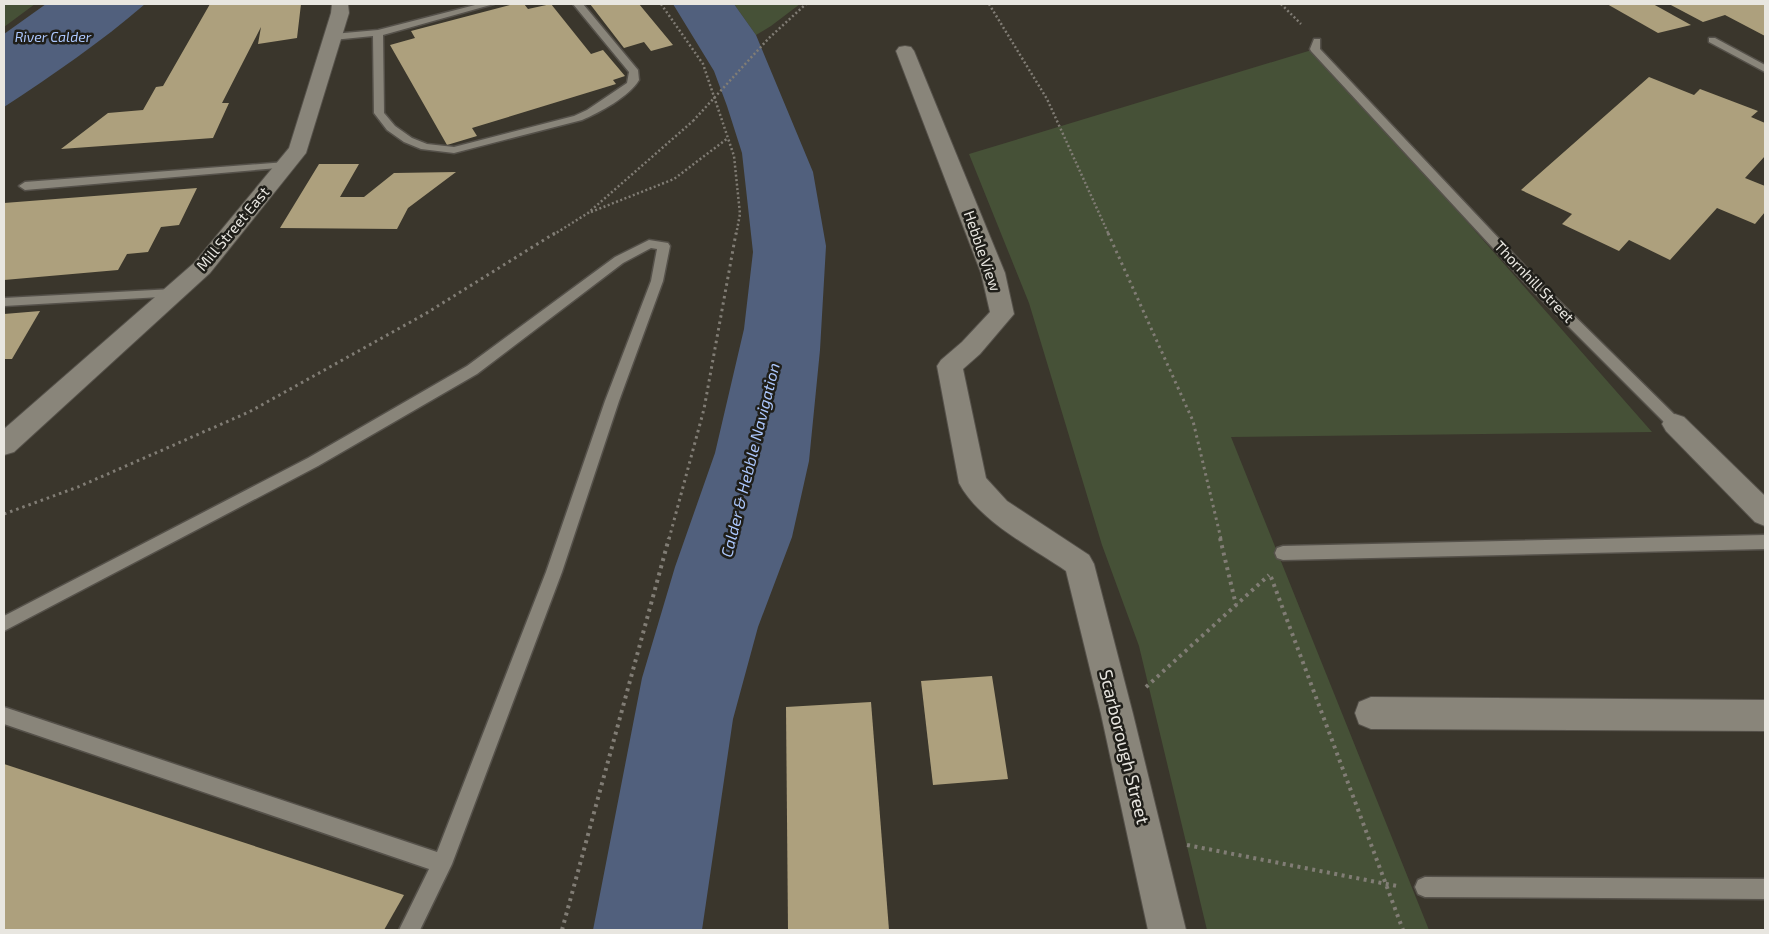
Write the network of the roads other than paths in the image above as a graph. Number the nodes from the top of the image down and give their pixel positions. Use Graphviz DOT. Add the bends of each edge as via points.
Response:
graph roads {
  1 [pos="340,4"];
  2 [pos="489,4"];
  3 [pos="578,4"];
  4 [pos="378,33"];
  5 [pos="334,37"];
  6 [pos="1712,40"];
  7 [pos="1317,41"];
  8 [pos="905,51"];
  9 [pos="1765,69"];
  10 [pos="286,165"];
  11 [pos="25,186"];
  12 [pos="173,293"];
  13 [pos="4,302"];
  14 [pos="1675,424"];
  15 [pos="4,445"];
  16 [pos="1765,514"];
  17 [pos="1765,542"];
  18 [pos="1283,553"];
  19 [pos="1079,564"];
  20 [pos="4,624"];
  21 [pos="1371,714"];
  22 [pos="4,716"];
  23 [pos="1765,716"];
  24 [pos="442,864"];
  25 [pos="1425,887"];
  26 [pos="1765,889"];
  27 [pos="409,930"];
  28 [pos="1167,930"];
  1 -- 5 [label="street, Mill Street East"];
  2 -- 4 [label="lane"];
  3 -- 4 [label="lane" via="634,72 631,86 578,118 454,150 425,147 408,140 391,128 379,113"];
  4 -- 5 [label="lane"];
  5 -- 10 [label="street, Mill Street East" via="299,149"];
  6 -- 9 [label="lane"];
  7 -- 14 [label="lane, Thornhill Street" via="1315,49 1534,284"];
  8 -- 19 [label="street, Hebble View" via="993,273 1002,314 950,366 973,483 997,509"];
  10 -- 11 [label="lane"];
  10 -- 12 [label="street, Mill Street East" via="202,268"];
  12 -- 13 [label="lane"];
  12 -- 15 [label="street, Mill Street East"];
  14 -- 16 [label="street, Thornhill Street"];
  17 -- 18 [label="lane"];
  19 -- 28 [label="street, Scarborough Street"];
  20 -- 24 [label="lane" via="322,457 472,370 619,260 649,244 664,246 657,280 554,572"];
  21 -- 23 [label="street"];
  22 -- 24 [label="lane"];
  24 -- 27 [label="lane"];
  25 -- 26 [label="lane"];
}
